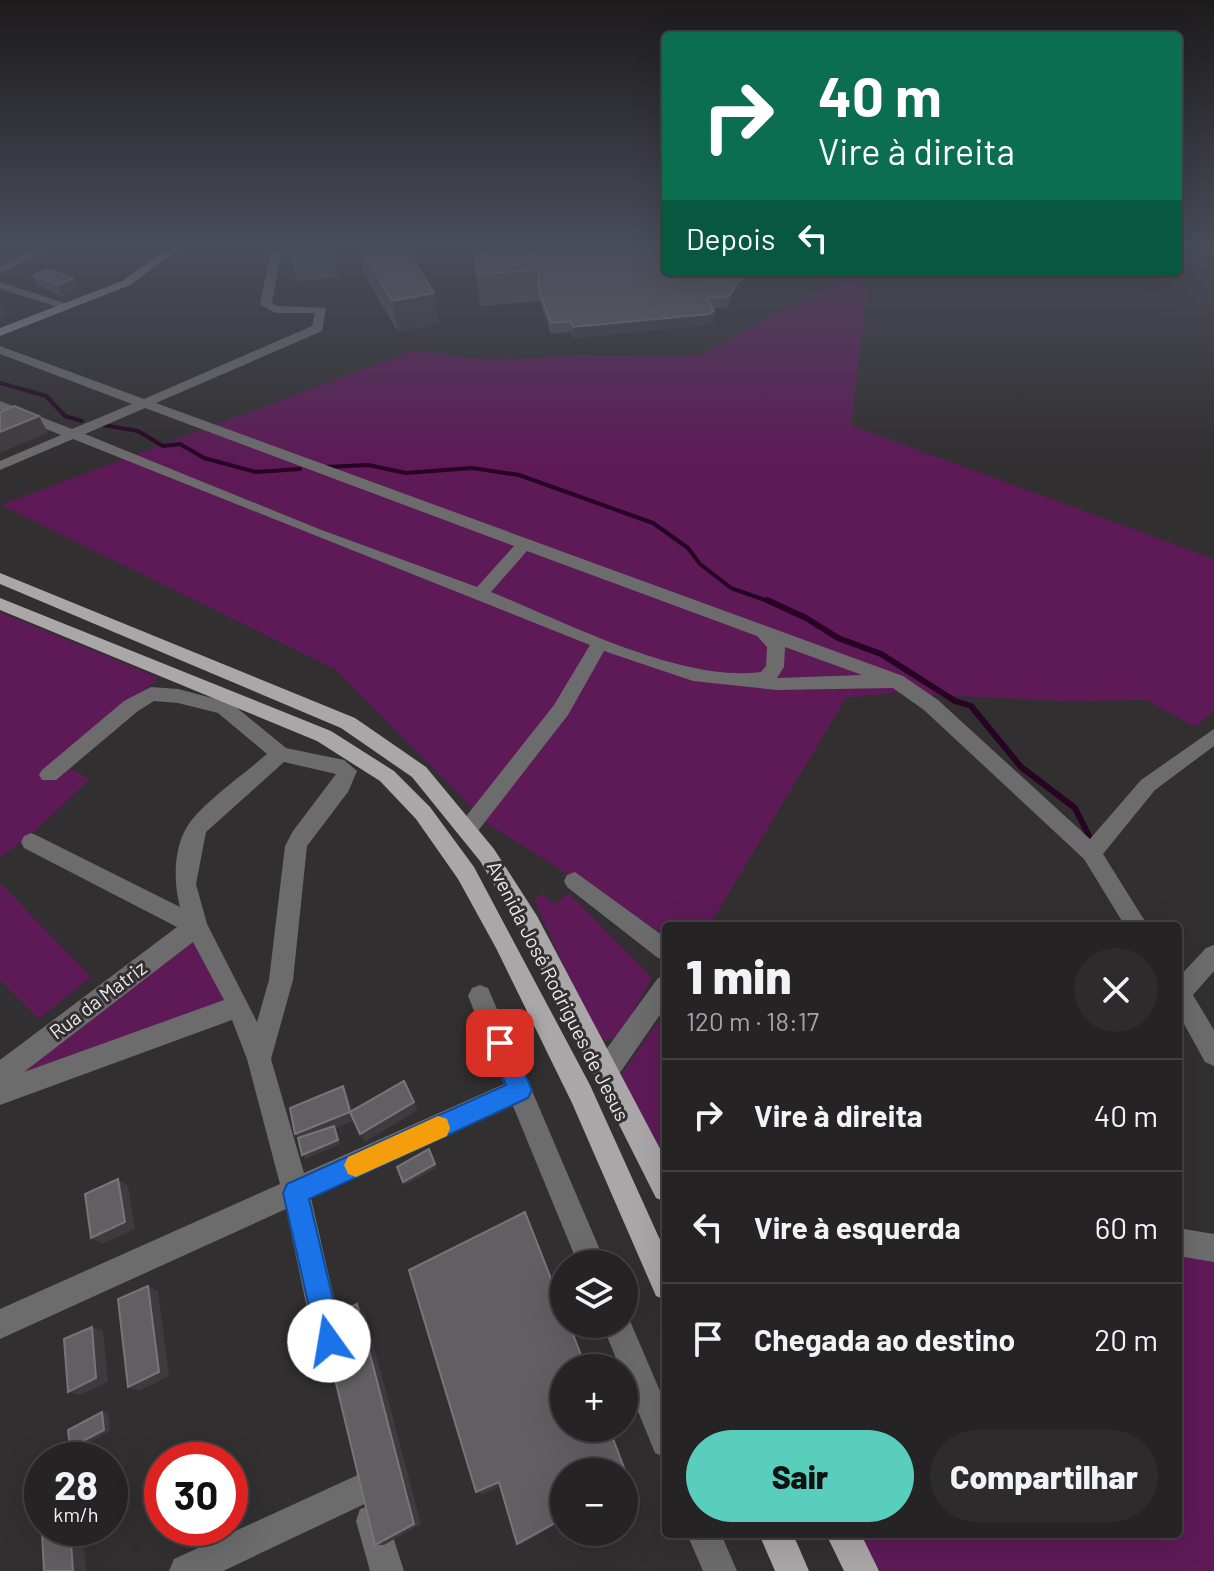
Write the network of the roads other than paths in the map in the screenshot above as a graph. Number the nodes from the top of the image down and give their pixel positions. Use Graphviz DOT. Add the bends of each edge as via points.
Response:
graph roads {
  1 [pos="19,317"];
  2 [pos="38,317"];
  3 [pos="321,317"];
  4 [pos="0,324"];
  5 [pos="0,332"];
  6 [pos="0,350"];
  7 [pos="143,404"];
  8 [pos="0,405"];
  9 [pos="72,435"];
  10 [pos="0,466"];
  11 [pos="523,545"];
  12 [pos="0,578"];
  13 [pos="480,594"];
  14 [pos="0,604"];
  15 [pos="765,635"];
  16 [pos="600,643"];
  17 [pos="897,681"];
  18 [pos="740,682"];
  19 [pos="228,703"];
  20 [pos="1214,736"];
  21 [pos="280,754"];
  22 [pos="49,775"];
  23 [pos="467,830"];
  24 [pos="31,842"];
  25 [pos="1091,853"];
  26 [pos="575,881"];
  27 [pos="1134,922"];
  28 [pos="196,926"];
  29 [pos="662,948"];
  30 [pos="1214,955"];
  31 [pos="1182,988"];
  32 [pos="662,992"];
  33 [pos="480,996"];
  34 [pos="1182,996"];
  35 [pos="239,1006"];
  36 [pos="1214,1054"];
  37 [pos="259,1059"];
  38 [pos="606,1071"];
  39 [pos="0,1075"];
  40 [pos="520,1090"];
  41 [pos="0,1093"];
  42 [pos="662,1180"];
  43 [pos="296,1193"];
  44 [pos="1182,1243"];
  45 [pos="1214,1248"];
  46 [pos="586,1250"];
  47 [pos="662,1277"];
  48 [pos="0,1324"];
  49 [pos="623,1338"];
  50 [pos="338,1380"];
  51 [pos="662,1432"];
  52 [pos="706,1538"];
  53 [pos="778,1538"];
  54 [pos="845,1538"];
  55 [pos="186,1571"];
  56 [pos="387,1571"];
  57 [pos="720,1571"];
  58 [pos="792,1571"];
  59 [pos="862,1571"];
  1 -- 4 [label="main road"];
  2 -- 5 [label="main road"];
  3 -- 7 [label="street" via="320,326"];
  6 -- 7 [label="street"];
  7 -- 9 [label="street"];
  7 -- 11 [label="street"];
  8 -- 9 [label="street"];
  9 -- 10 [label="street"];
  9 -- 13 [label="street"];
  11 -- 13 [label="street"];
  11 -- 15 [label="street"];
  12 -- 23 [label="main road, Avenida José Rodrigues de Jesus" via="348,723 419,772"];
  13 -- 16 [label="street"];
  14 -- 19 [label="main road, Avenida José Rodrigues de Jesus"];
  15 -- 17 [label="street"];
  15 -- 18 [label="street" via="776,645 775,667 767,678"];
  16 -- 18 [label="street" via="693,675"];
  16 -- 23 [label="street" via="561,710"];
  17 -- 18 [label="street"];
  17 -- 25 [label="street" via="931,705"];
  19 -- 21 [label="street"];
  19 -- 22 [label="street" via="143,697"];
  19 -- 47 [label="main road, Avenida José Rodrigues de Jesus" via="324,736 387,776 423,813 466,873 504,941 581,1094"];
  20 -- 25 [label="street" via="1148,785"];
  21 -- 28 [label="street" via="198,827 185,884"];
  21 -- 37 [label="street" via="347,771 296,846 281,980"];
  23 -- 38 [label="main road, Avenida José Rodrigues de Jesus" via="529,923"];
  24 -- 28 [label="street"];
  25 -- 27 [label="street"];
  26 -- 29 [label="street"];
  28 -- 35 [label="street"];
  28 -- 39 [label="street, Rua da Matriz"];
  30 -- 31 [label="street"];
  32 -- 38 [label="street"];
  33 -- 40 [label="street"];
  34 -- 36 [label="street"];
  35 -- 37 [label="street"];
  35 -- 41 [label="street"];
  37 -- 43 [label="street"];
  38 -- 42 [label="main road, Avenida José Rodrigues de Jesus"];
  40 -- 43 [label="street"];
  40 -- 46 [label="street"];
  43 -- 48 [label="street"];
  43 -- 50 [label="street"];
  44 -- 45 [label="street"];
  49 -- 51 [label="street"];
  52 -- 57 [label="street"];
  53 -- 58 [label="main road"];
  54 -- 59 [label="main road"];
  55 -- 56 [label="street" via="359,1473"];
}
